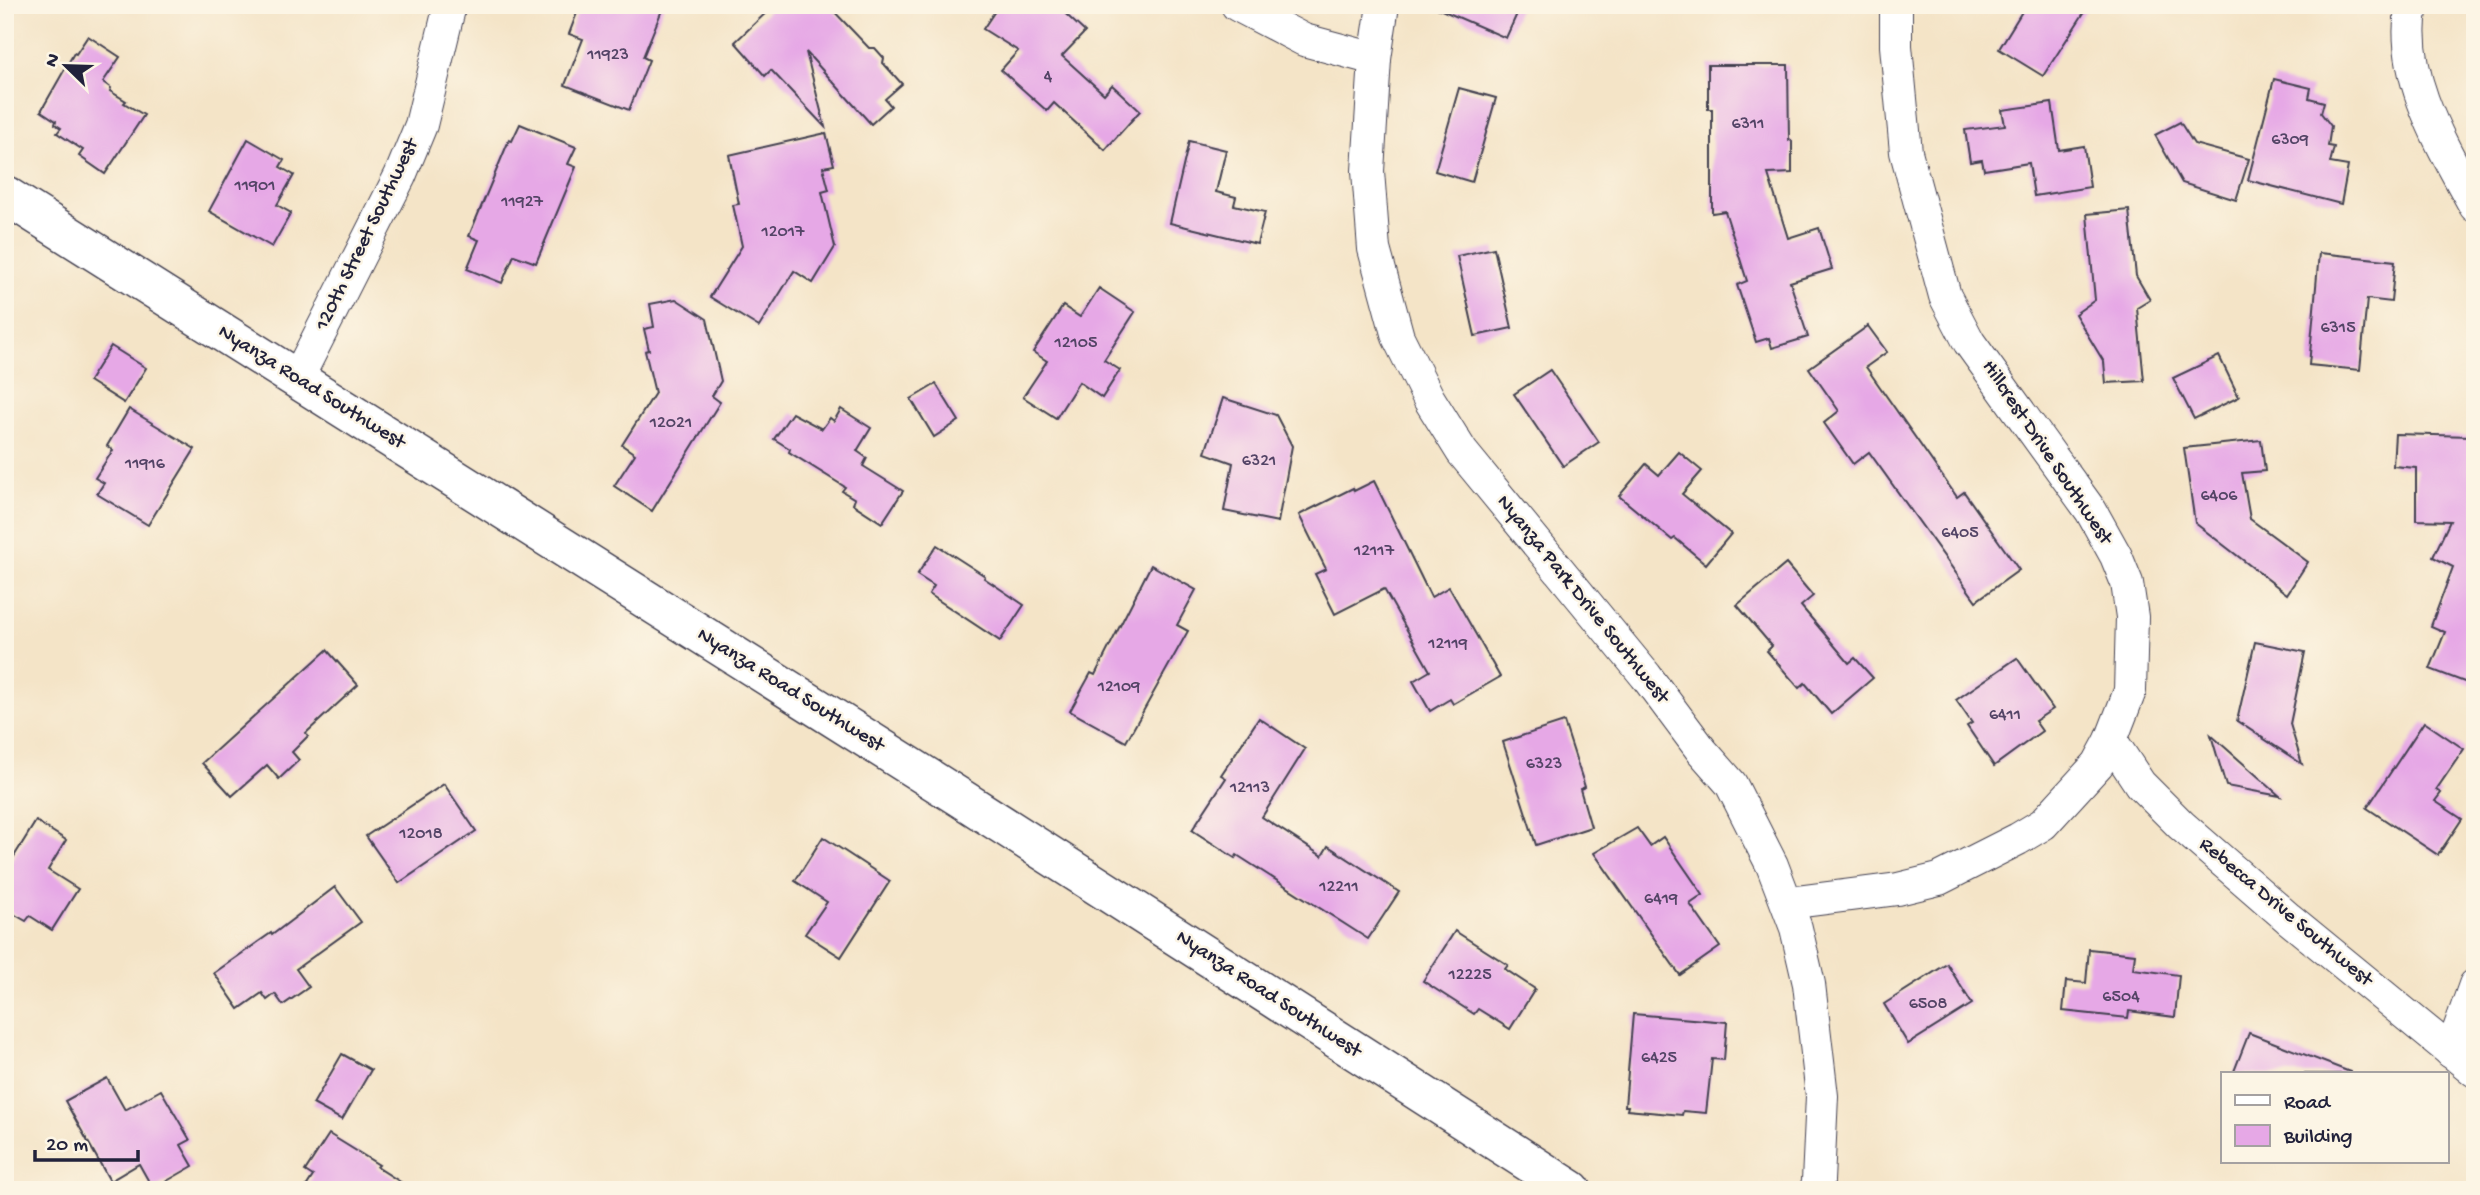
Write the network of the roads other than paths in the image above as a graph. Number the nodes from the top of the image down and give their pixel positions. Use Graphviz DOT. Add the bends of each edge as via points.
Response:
graph roads {
  1 [pos="450,5"];
  2 [pos="1237,5"];
  3 [pos="1383,5"];
  4 [pos="1896,5"];
  5 [pos="2412,5"];
  6 [pos="1375,59"];
  7 [pos="5,195"];
  8 [pos="2475,206"];
  9 [pos="297,379"];
  10 [pos="2110,740"];
  11 [pos="1788,903"];
  12 [pos="2475,985"];
  13 [pos="2451,1052"];
  14 [pos="2475,1071"];
  15 [pos="1572,1190"];
  16 [pos="1816,1190"];
  1 -- 9 [label="street, 120th Street Southwest" via="421,125 400,176"];
  2 -- 6 [label="street" via="1304,40"];
  3 -- 6 [label="street, Nyanza Park Drive Southwest"];
  4 -- 10 [label="street, Hillcrest Drive Southwest" via="1906,152 1945,296 1969,342 2091,511 2127,583 2132,617 2130,691"];
  5 -- 8 [label="street" via="2413,74"];
  6 -- 11 [label="street, Nyanza Park Drive Southwest" via="1368,171 1374,250 1398,337 1461,452 1731,784"];
  7 -- 9 [label="street, Nyanza Road Southwest"];
  9 -- 15 [label="street, Nyanza Road Southwest"];
  10 -- 11 [label="street, Hillcrest Drive Southwest" via="2098,764 2042,824 1964,868 1898,889"];
  10 -- 13 [label="street, Rebecca Drive Southwest" via="2140,784 2181,825"];
  11 -- 16 [label="street, Nyanza Park Drive Southwest" via="1809,984 1822,1096"];
  12 -- 13 [label="street"];
  13 -- 14 [label="street, Rebecca Drive Southwest"];
}
